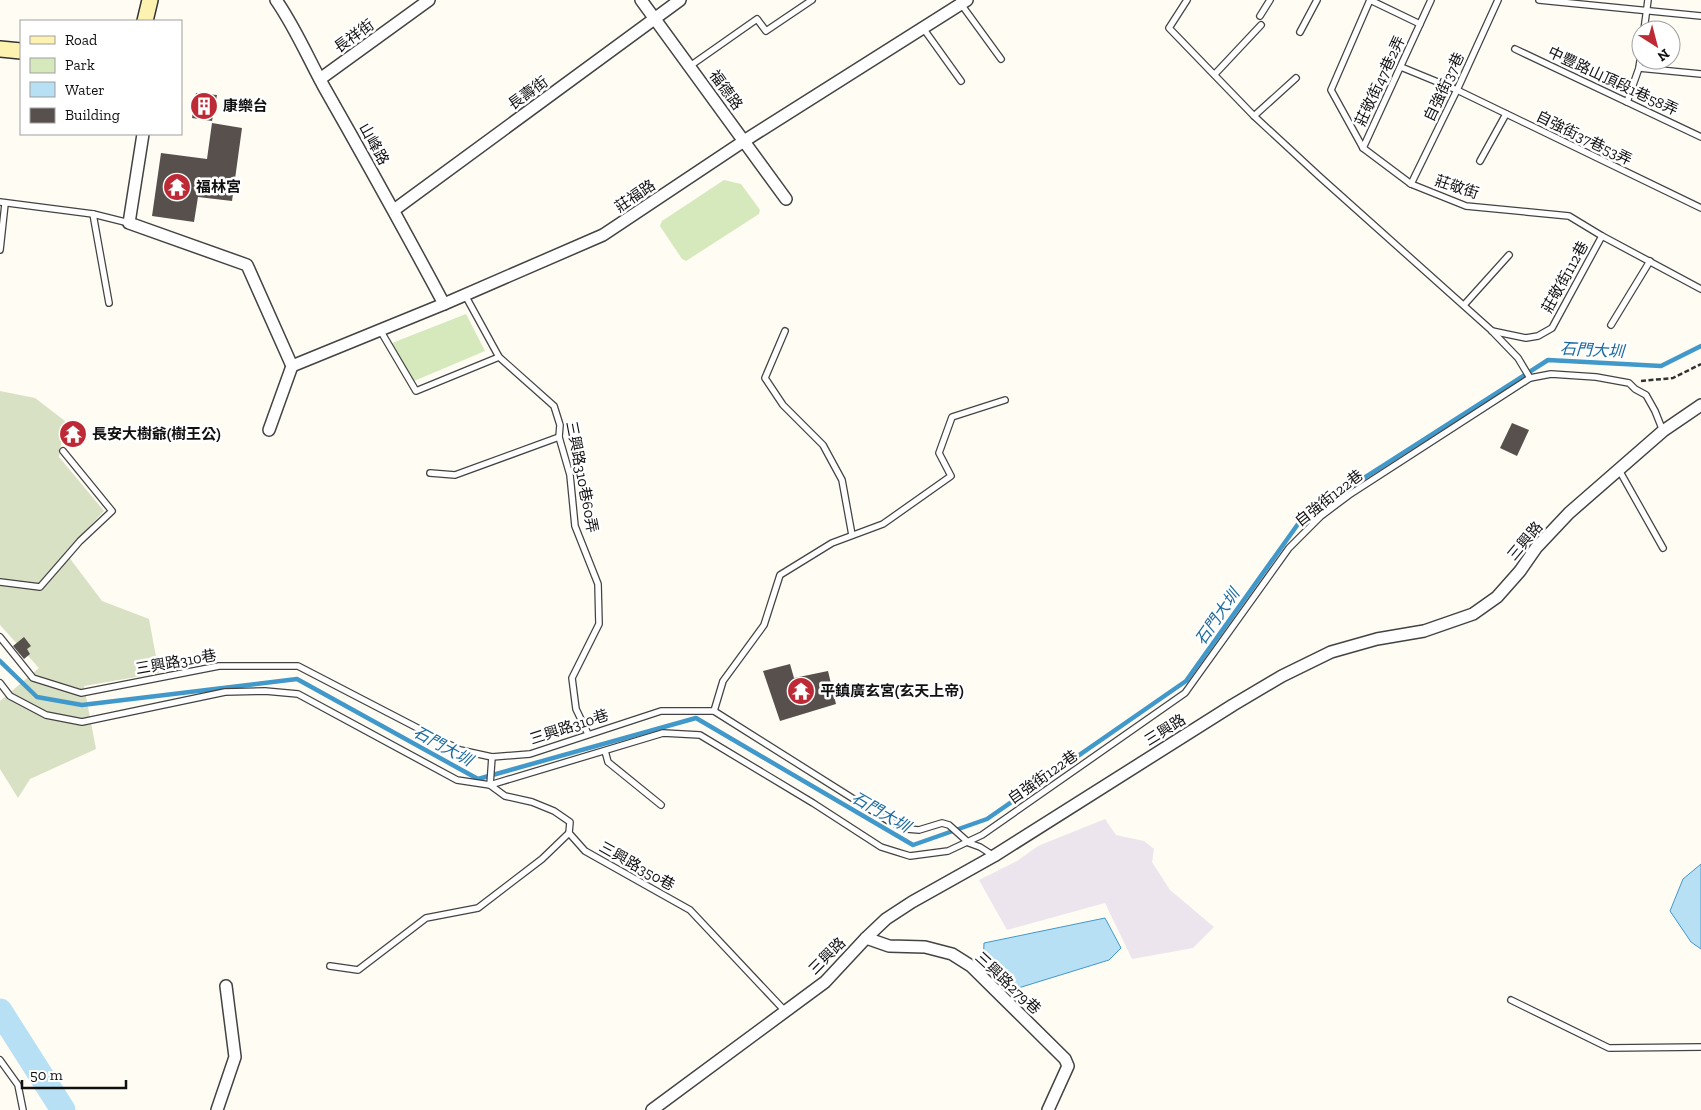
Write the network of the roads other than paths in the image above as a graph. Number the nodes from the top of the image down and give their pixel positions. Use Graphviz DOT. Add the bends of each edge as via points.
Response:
graph roads {
  1 [pos="150,0"];
  2 [pos="276,0"];
  3 [pos="429,0"];
  4 [pos="641,0"];
  5 [pos="680,0"];
  6 [pos="812,0"];
  7 [pos="1187,0"];
  8 [pos="1270,0"];
  9 [pos="1317,0"];
  10 [pos="1370,0"];
  11 [pos="1431,0"];
  12 [pos="1498,0"];
  13 [pos="1539,0"];
  14 [pos="1648,0"];
  15 [pos="964,2"];
  16 [pos="1647,10"];
  17 [pos="1260,16"];
  18 [pos="1701,16"];
  19 [pos="654,18"];
  20 [pos="145,20"];
  21 [pos="1646,20"];
  22 [pos="1261,24"];
  23 [pos="1420,24"];
  24 [pos="923,28"];
  25 [pos="1300,32"];
  26 [pos="0,49"];
  27 [pos="1515,49"];
  28 [pos="20,50"];
  29 [pos="1001,60"];
  30 [pos="690,66"];
  31 [pos="1401,67"];
  32 [pos="1638,70"];
  33 [pos="1660,70"];
  34 [pos="1215,74"];
  35 [pos="1701,74"];
  36 [pos="1296,78"];
  37 [pos="320,79"];
  38 [pos="961,81"];
  39 [pos="1457,90"];
  40 [pos="1628,102"];
  41 [pos="1506,114"];
  42 [pos="1254,116"];
  43 [pos="143,135"];
  44 [pos="1701,137"];
  45 [pos="744,141"];
  46 [pos="1363,148"];
  47 [pos="1480,161"];
  48 [pos="1411,184"];
  49 [pos="786,199"];
  50 [pos="2,203"];
  51 [pos="1701,208"];
  52 [pos="394,210"];
  53 [pos="93,214"];
  54 [pos="129,223"];
  55 [pos="1602,236"];
  56 [pos="0,250"];
  57 [pos="1509,255"];
  58 [pos="1650,261"];
  59 [pos="1701,289"];
  60 [pos="465,294"];
  61 [pos="109,303"];
  62 [pos="444,304"];
  63 [pos="1464,305"];
  64 [pos="1611,325"];
  65 [pos="380,330"];
  66 [pos="1492,330"];
  67 [pos="786,331"];
  68 [pos="499,357"];
  69 [pos="292,366"];
  70 [pos="1528,375"];
  71 [pos="1005,400"];
  72 [pos="1701,405"];
  73 [pos="269,430"];
  74 [pos="1663,431"];
  75 [pos="559,437"];
  76 [pos="63,452"];
  77 [pos="1619,470"];
  78 [pos="430,473"];
  79 [pos="852,535"];
  80 [pos="1663,548"];
  81 [pos="0,582"];
  82 [pos="0,637"];
  83 [pos="0,683"];
  84 [pos="714,711"];
  85 [pos="588,734"];
  86 [pos="604,751"];
  87 [pos="492,760"];
  88 [pos="490,783"];
  89 [pos="661,805"];
  90 [pos="569,833"];
  91 [pos="968,842"];
  92 [pos="994,856"];
  93 [pos="866,938"];
  94 [pos="330,966"];
  95 [pos="226,986"];
  96 [pos="1511,1000"];
  97 [pos="785,1010"];
  98 [pos="1701,1047"];
  99 [pos="0,1060"];
  100 [pos="23,1110"];
  101 [pos="217,1110"];
  102 [pos="652,1110"];
  103 [pos="1048,1110"];
  1 -- 20 [label="street"];
  2 -- 37 [label="street, 山峰路"];
  3 -- 37 [label="street, 長祥街"];
  4 -- 19 [label="street, 福德路"];
  5 -- 19 [label="street, 長壽街"];
  6 -- 30 [label="lane" via="766,31 757,19"];
  7 -- 34 [label="lane" via="1168,28"];
  8 -- 17 [label="lane"];
  9 -- 25 [label="lane"];
  10 -- 23 [label="lane"];
  10 -- 46 [label="lane, 莊敬街" via="1331,90"];
  11 -- 23 [label="lane, 莊敬街47巷2弄"];
  12 -- 39 [label="lane, 自強街37巷"];
  13 -- 16 [label="lane"];
  14 -- 16 [label="lane"];
  15 -- 24 [label="street, 莊福路"];
  15 -- 29 [label="lane"];
  16 -- 18 [label="lane"];
  16 -- 21 [label="lane"];
  19 -- 30 [label="street, 福德路"];
  19 -- 52 [label="street, 長壽街"];
  22 -- 34 [label="lane"];
  23 -- 31 [label="lane, 莊敬街47巷2弄"];
  24 -- 38 [label="lane"];
  24 -- 45 [label="street, 莊福路"];
  26 -- 28 [label="street"];
  27 -- 40 [label="lane, 中豐路山頂段1巷58弄"];
  30 -- 45 [label="street, 福德路"];
  31 -- 39 [label="lane, 自強街37巷53弄"];
  31 -- 46 [label="lane, 莊敬街47巷2弄"];
  32 -- 40 [label="lane"];
  33 -- 35 [label="lane"];
  34 -- 42 [label="lane"];
  36 -- 42 [label="lane"];
  37 -- 52 [label="street, 山峰路"];
  39 -- 41 [label="lane, 自強街37巷53弄"];
  39 -- 48 [label="lane, 自強街37巷"];
  40 -- 44 [label="lane, 中豐路山頂段1巷58弄"];
  41 -- 47 [label="lane"];
  41 -- 51 [label="lane, 自強街37巷53弄"];
  42 -- 63 [label="lane"];
  43 -- 54 [label="street"];
  45 -- 49 [label="street, 福德路"];
  45 -- 60 [label="street, 莊福路" via="603,235"];
  46 -- 48 [label="lane, 莊敬街"];
  48 -- 55 [label="lane, 莊敬街" via="1466,206 1569,216"];
  50 -- 53 [label="lane"];
  50 -- 56 [label="lane"];
  52 -- 62 [label="street, 山峰路"];
  53 -- 54 [label="lane"];
  53 -- 61 [label="lane"];
  54 -- 69 [label="street" via="247,265"];
  55 -- 58 [label="lane, 莊敬街"];
  55 -- 66 [label="lane, 莊敬街112巷" via="1552,328 1526,338"];
  57 -- 63 [label="lane"];
  58 -- 59 [label="lane, 莊敬街"];
  58 -- 64 [label="lane"];
  60 -- 62 [label="street, 莊福路"];
  60 -- 68 [label="lane, 三興路310巷60弄"];
  62 -- 65 [label="street, 莊福路"];
  63 -- 66 [label="lane"];
  65 -- 68 [label="lane" via="416,391"];
  65 -- 69 [label="street, 莊福路"];
  66 -- 70 [label="lane" via="1518,358"];
  67 -- 79 [label="lane" via="765,378 783,405 823,445 842,480"];
  68 -- 75 [label="lane, 三興路310巷60弄" via="554,406 560,425"];
  69 -- 73 [label="street"];
  70 -- 74 [label="lane" via="1596,377 1629,383 1646,395"];
  70 -- 91 [label="lane, 自強街122巷" via="1321,516 1289,548 1185,693"];
  71 -- 79 [label="lane" via="952,417 939,453 951,476 883,524"];
  72 -- 74 [label="street, 三興路"];
  74 -- 77 [label="street, 三興路"];
  75 -- 78 [label="lane" via="455,475"];
  75 -- 85 [label="lane, 三興路310巷60弄" via="570,475 575,526 598,584 599,624 572,678 576,709"];
  76 -- 81 [label="lane" via="112,511 40,587"];
  77 -- 80 [label="lane"];
  77 -- 92 [label="street, 三興路" via="1569,513 1497,597 1473,614 1424,631 1376,639 1331,652 1282,676"];
  79 -- 84 [label="lane" via="832,542 780,575 764,625 723,681"];
  82 -- 87 [label="lane, 三興路310巷" via="33,678 81,693 219,666 298,666 460,750"];
  83 -- 88 [label="lane" via="10,696 46,715 82,722 225,692 298,694 456,780"];
  84 -- 85 [label="lane, 三興路310巷" via="660,711"];
  84 -- 91 [label="lane" via="886,820 907,829 919,830 942,823 952,827"];
  85 -- 87 [label="lane, 三興路310巷" via="530,754"];
  86 -- 88 [label="lane"];
  86 -- 89 [label="lane" via="608,762"];
  86 -- 91 [label="lane" via="663,733 700,735 881,847 910,856 948,851"];
  87 -- 88 [label="lane"];
  88 -- 90 [label="lane, 三興路350巷" via="505,796 554,811 570,822"];
  90 -- 94 [label="lane" via="542,859 478,908 426,918 358,970"];
  90 -- 97 [label="lane, 三興路350巷" via="585,851 690,910"];
  91 -- 92 [label="lane"];
  92 -- 93 [label="street, 三興路" via="892,915"];
  93 -- 97 [label="street, 三興路" via="825,982"];
  93 -- 103 [label="street, 三興路279巷" via="890,946 934,949 952,954 971,966 1065,1058 1068,1066"];
  95 -- 101 [label="street" via="235,1057"];
  96 -- 98 [label="lane" via="1609,1048"];
  97 -- 102 [label="street, 三興路"];
  99 -- 100 [label="lane" via="18,1086"];
}
